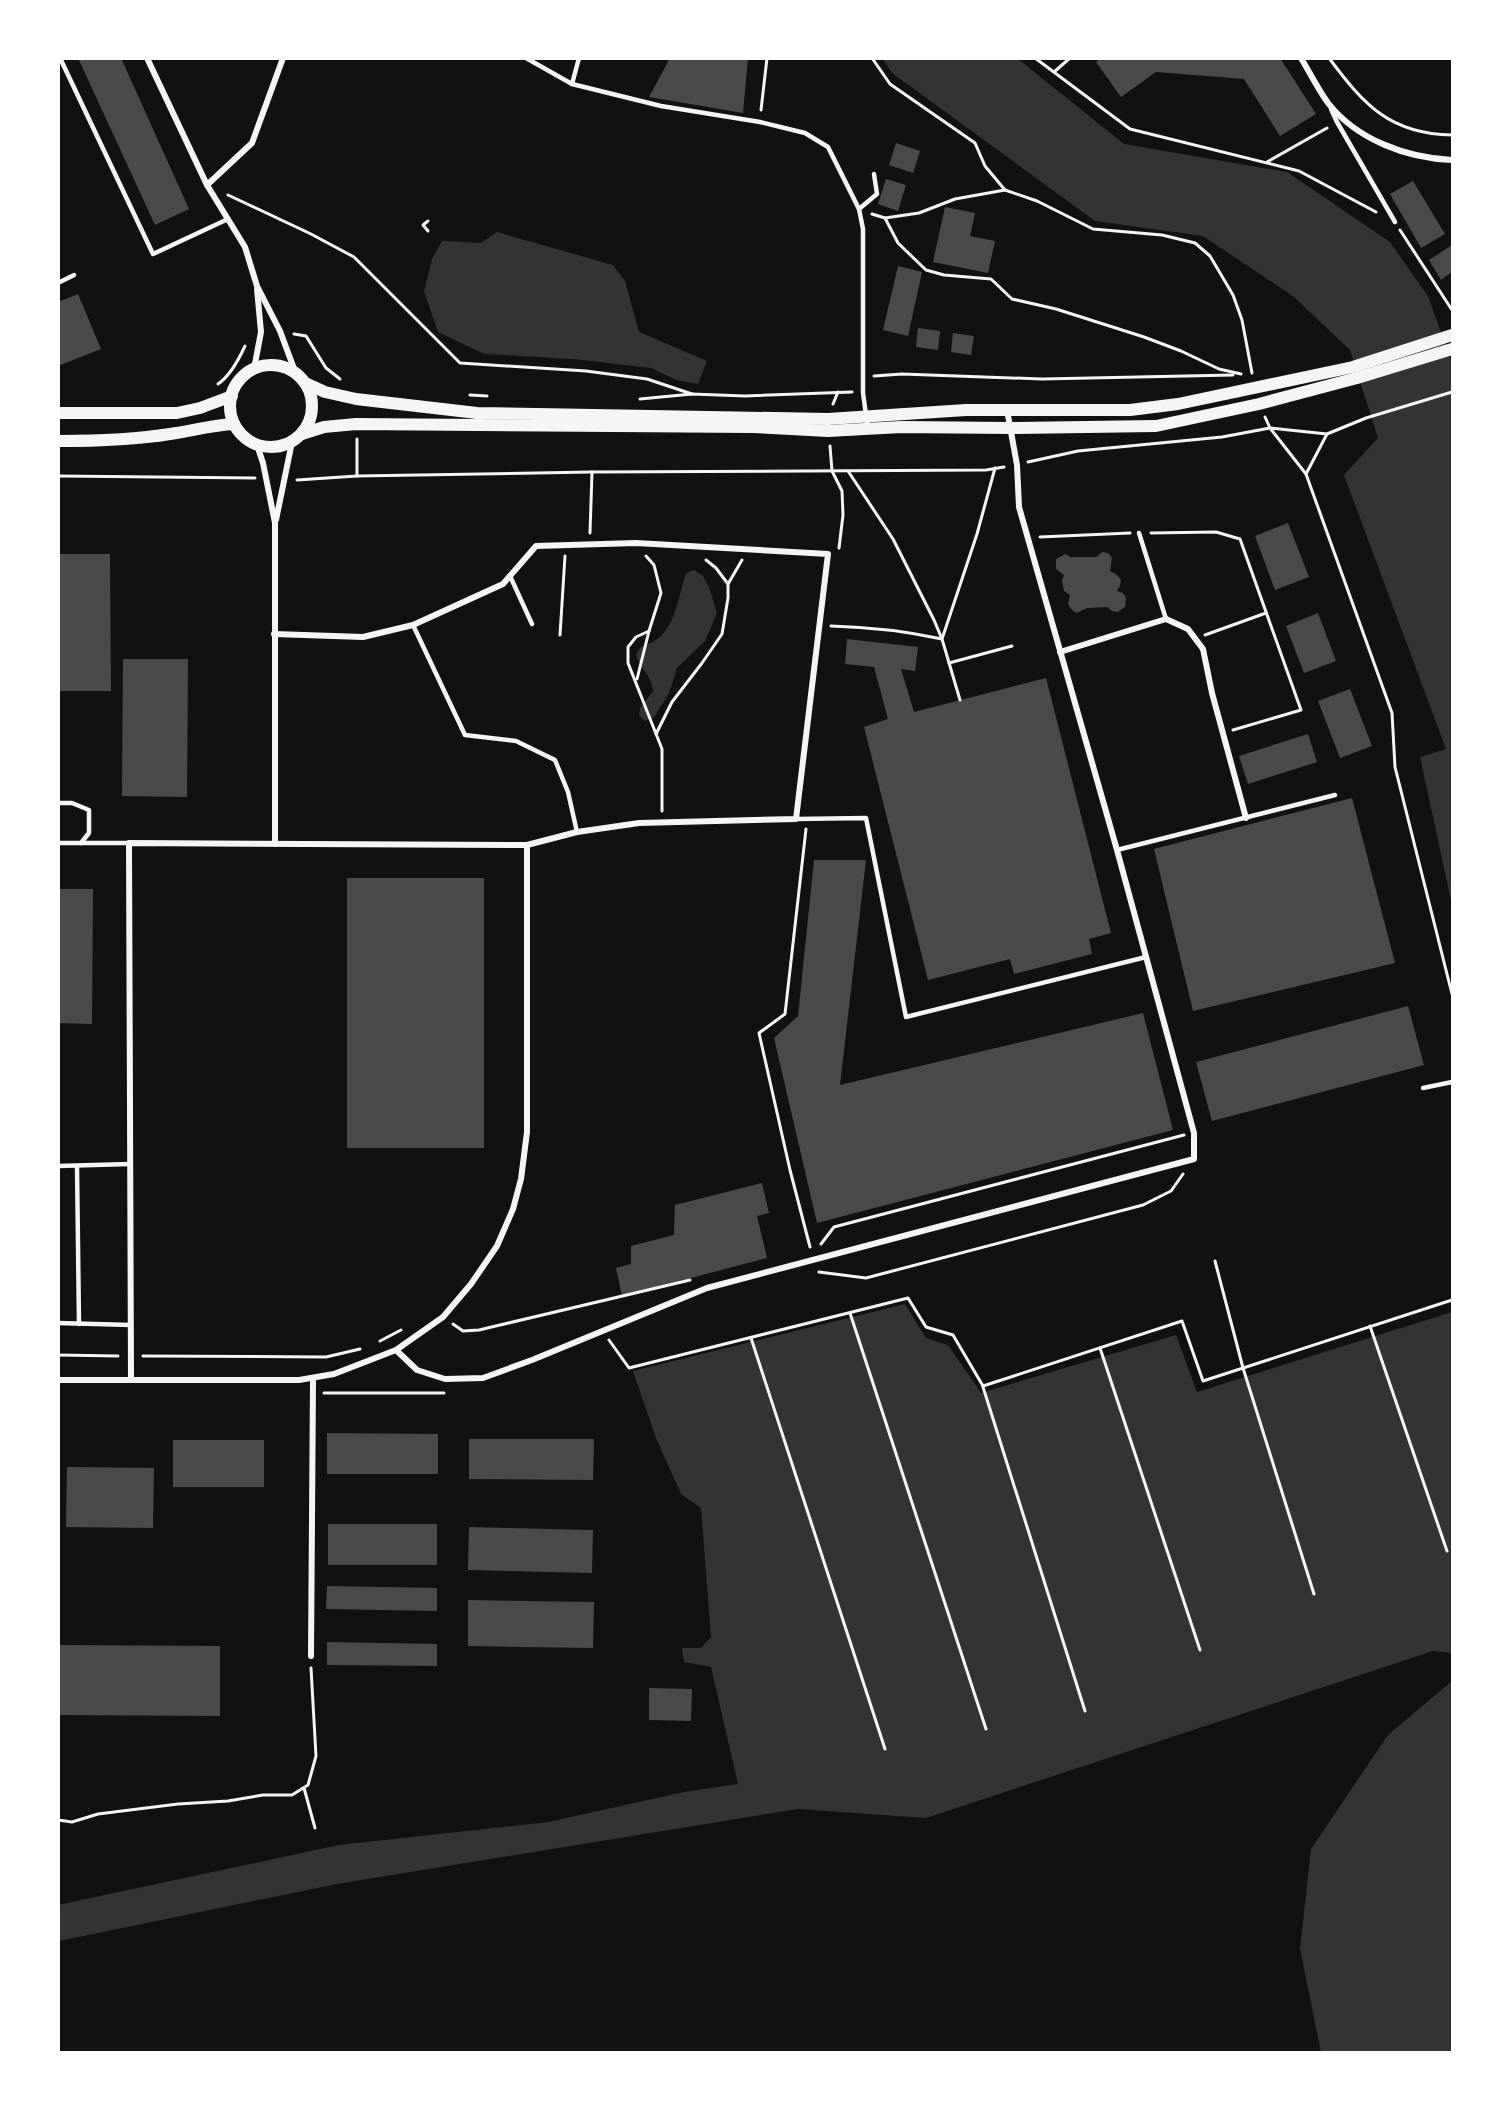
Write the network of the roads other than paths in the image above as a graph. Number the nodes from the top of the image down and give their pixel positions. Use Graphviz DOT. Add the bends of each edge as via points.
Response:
graph roads {
  1 [pos="60,58"];
  2 [pos="147,58"];
  3 [pos="283,58"];
  4 [pos="526,58"];
  5 [pos="579,58"];
  6 [pos="1301,58"];
  7 [pos="572,84"];
  8 [pos="1329,104"];
  9 [pos="1452,160"];
  10 [pos="874,174"];
  11 [pos="207,185"];
  12 [pos="859,209"];
  13 [pos="228,219"];
  14 [pos="1395,222"];
  15 [pos="75,275"];
  16 [pos="58,283"];
  17 [pos="256,286"];
  18 [pos="1449,336"];
  19 [pos="1451,349"];
  20 [pos="254,369"];
  21 [pos="1355,373"];
  22 [pos="296,374"];
  23 [pos="305,383"];
  24 [pos="232,396"];
  25 [pos="1007,410"];
  26 [pos="58,413"];
  27 [pos="867,423"];
  28 [pos="234,424"];
  29 [pos="1010,428"];
  30 [pos="297,438"];
  31 [pos="58,441"];
  32 [pos="258,445"];
  33 [pos="275,523"];
  34 [pos="1138,533"];
  35 [pos="510,576"];
  36 [pos="1166,619"];
  37 [pos="532,624"];
  38 [pos="413,625"];
  39 [pos="274,634"];
  40 [pos="1060,652"];
  41 [pos="1335,795"];
  42 [pos="58,803"];
  43 [pos="1245,818"];
  44 [pos="796,819"];
  45 [pos="577,832"];
  46 [pos="58,843"];
  47 [pos="81,843"];
  48 [pos="129,843"];
  49 [pos="275,844"];
  50 [pos="527,845"];
  51 [pos="1117,850"];
  52 [pos="1146,957"];
  53 [pos="1452,1082"];
  54 [pos="1423,1088"];
  55 [pos="130,1164"];
  56 [pos="58,1166"];
  57 [pos="77,1166"];
  58 [pos="58,1323"];
  59 [pos="79,1324"];
  60 [pos="131,1325"];
  61 [pos="396,1350"];
  62 [pos="131,1379"];
  63 [pos="313,1379"];
  64 [pos="58,1380"];
  65 [pos="311,1656"];
  1 -- 13 [label="lane" via="153,254"];
  2 -- 11 [label="street"];
  3 -- 11 [label="street" via="252,143"];
  4 -- 7 [label="lane"];
  5 -- 7 [label="lane"];
  6 -- 8 [label="street"];
  7 -- 12 [label="lane" via="661,106 805,133 828,147"];
  8 -- 9 [label="street" via="1354,127 1384,145 1410,154"];
  8 -- 14 [label="lane"];
  10 -- 12 [label="lane" via="877,194"];
  11 -- 13 [label="street"];
  12 -- 27 [label="lane" via="863,229 863,393"];
  13 -- 17 [label="street" via="245,247"];
  15 -- 16 [label="lane"];
  17 -- 20 [label="street" via="261,332"];
  17 -- 22 [label="street" via="280,331"];
  18 -- 21 [label="main road"];
  19 -- 21 [label="main road"];
  20 -- 22 [label="main road" via="276,365"];
  20 -- 24 [label="main road" via="236,385"];
  21 -- 25 [label="main road" via="1130,410"];
  21 -- 29 [label="main road" via="1259,404 1156,426"];
  22 -- 23 [label="main road"];
  23 -- 27 [label="main road" via="356,399 477,413"];
  23 -- 30 [label="main road" via="312,409 309,422"];
  24 -- 26 [label="main road" via="177,413"];
  24 -- 28 [label="main road"];
  25 -- 27 [label="main road" via="966,410"];
  25 -- 29 [label="street"];
  27 -- 29 [label="main road"];
  27 -- 30 [label="main road" via="828,431 356,424 324,427"];
  28 -- 31 [label="main road" via="117,441"];
  28 -- 32 [label="main road"];
  29 -- 40 [label="street" via="1019,507"];
  30 -- 32 [label="main road" via="281,446"];
  30 -- 33 [label="street"];
  32 -- 33 [label="street"];
  33 -- 39 [label="street"];
  34 -- 36 [label="lane"];
  35 -- 37 [label="lane"];
  35 -- 38 [label="street" via="502,585"];
  35 -- 44 [label="street" via="536,546 636,543 828,554"];
  36 -- 40 [label="street"];
  36 -- 43 [label="street" via="1188,629 1203,649"];
  38 -- 39 [label="street" via="363,637"];
  38 -- 45 [label="lane" via="465,735 516,741 555,760 568,792"];
  39 -- 49 [label="street"];
  40 -- 51 [label="street"];
  41 -- 43 [label="lane"];
  42 -- 47 [label="lane" via="72,803 89,810 89,833"];
  43 -- 51 [label="lane"];
  44 -- 45 [label="street" via="639,823"];
  44 -- 52 [label="lane" via="866,818 906,1017"];
  45 -- 50 [label="street"];
  46 -- 47 [label="lane"];
  47 -- 48 [label="lane"];
  48 -- 49 [label="street"];
  48 -- 55 [label="street"];
  49 -- 50 [label="street"];
  50 -- 61 [label="street" via="527,1132 521,1179 497,1246 471,1284 443,1317"];
  51 -- 52 [label="street"];
  52 -- 61 [label="street" via="1194,1133 1194,1159 707,1288 483,1378 445,1379 417,1370"];
  53 -- 54 [label="lane"];
  55 -- 57 [label="lane"];
  55 -- 60 [label="street"];
  56 -- 57 [label="lane"];
  57 -- 59 [label="lane"];
  58 -- 59 [label="lane"];
  59 -- 60 [label="lane"];
  60 -- 62 [label="street"];
  61 -- 63 [label="street"];
  62 -- 63 [label="street"];
  62 -- 64 [label="street"];
  63 -- 65 [label="street"];
}
